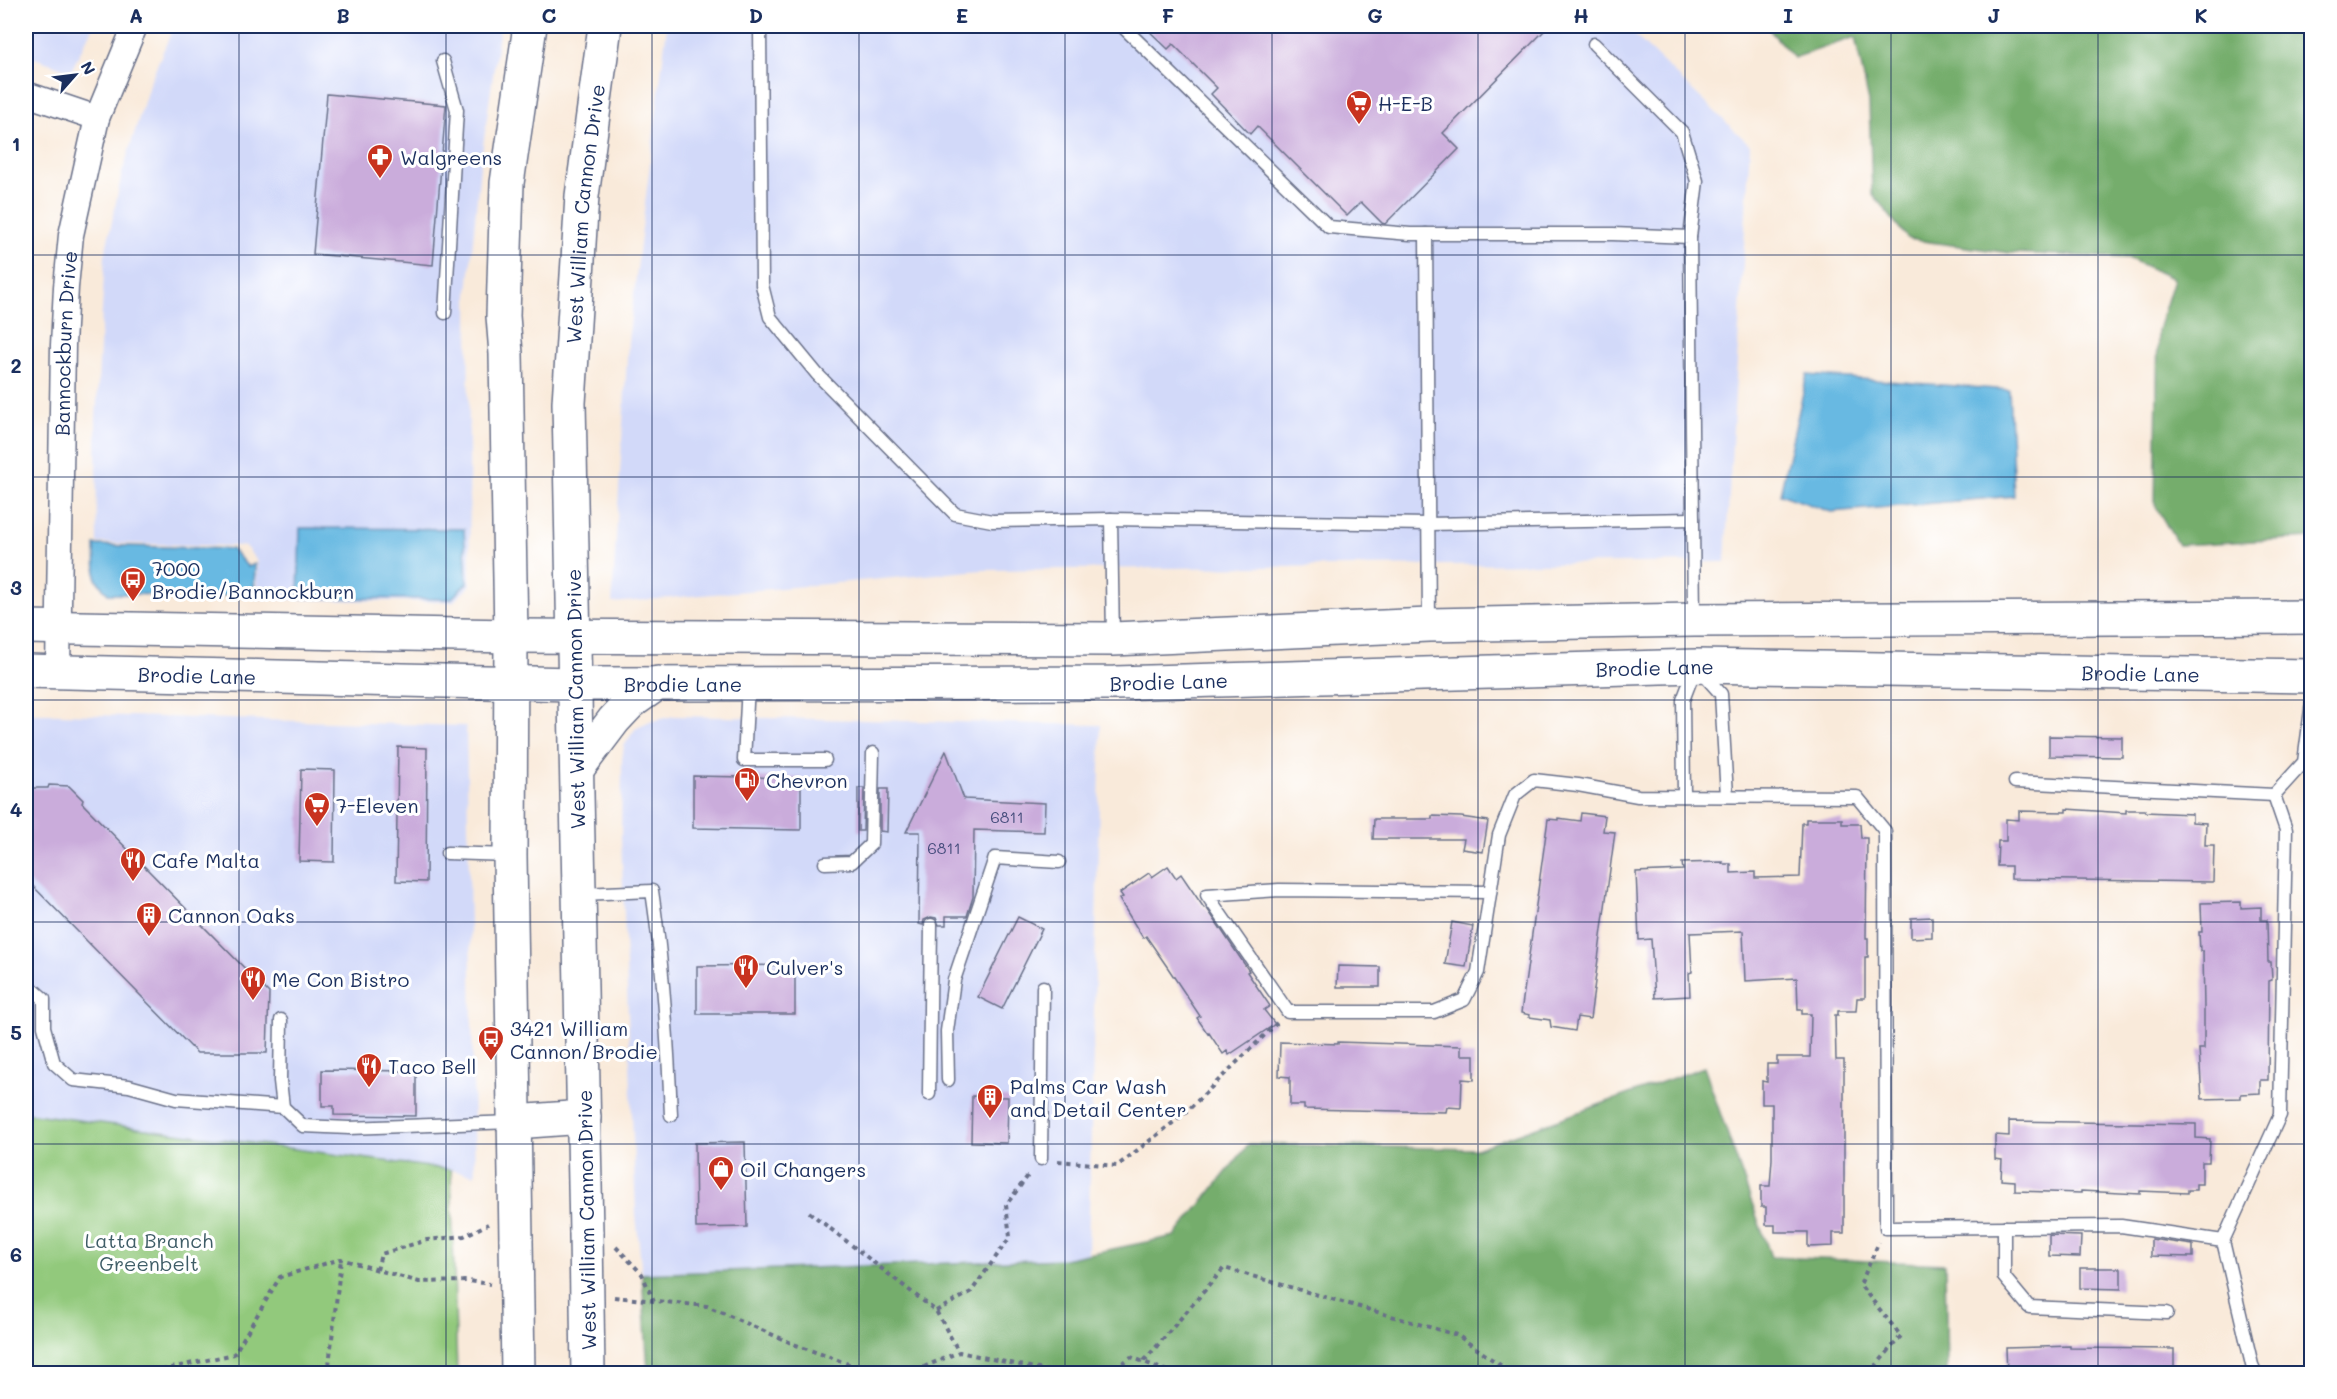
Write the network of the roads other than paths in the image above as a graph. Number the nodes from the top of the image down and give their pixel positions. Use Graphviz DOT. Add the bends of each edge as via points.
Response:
graph roads {
  1 [pos="135,26"];
  2 [pos="530,26"];
  3 [pos="605,26"];
  4 [pos="760,26"];
  5 [pos="1122,26"];
  6 [pos="1594,44"];
  7 [pos="443,61"];
  8 [pos="26,94"];
  9 [pos="97,118"];
  10 [pos="1426,234"];
  11 [pos="1690,237"];
  12 [pos="445,313"];
  13 [pos="1111,519"];
  14 [pos="1693,519"];
  15 [pos="1428,524"];
  16 [pos="2312,617"];
  17 [pos="1694,620"];
  18 [pos="1429,625"];
  19 [pos="26,627"];
  20 [pos="59,628"];
  21 [pos="511,636"];
  22 [pos="573,636"];
  23 [pos="1113,639"];
  24 [pos="1695,666"];
  25 [pos="26,671"];
  26 [pos="58,671"];
  27 [pos="2312,676"];
  28 [pos="658,683"];
  29 [pos="510,684"];
  30 [pos="573,684"];
  31 [pos="748,684"];
  32 [pos="2312,702"];
  33 [pos="873,753"];
  34 [pos="825,760"];
  35 [pos="577,769"];
  36 [pos="2015,782"];
  37 [pos="2274,795"];
  38 [pos="1684,796"];
  39 [pos="1727,796"];
  40 [pos="447,853"];
  41 [pos="510,856"];
  42 [pos="1059,862"];
  43 [pos="825,863"];
  44 [pos="1490,892"];
  45 [pos="580,894"];
  46 [pos="931,925"];
  47 [pos="26,983"];
  48 [pos="1043,987"];
  49 [pos="281,1020"];
  50 [pos="948,1080"];
  51 [pos="929,1094"];
  52 [pos="283,1107"];
  53 [pos="671,1115"];
  54 [pos="584,1117"];
  55 [pos="515,1122"];
  56 [pos="1041,1159"];
  57 [pos="2004,1227"];
  58 [pos="2223,1241"];
  59 [pos="2168,1313"];
  60 [pos="518,1374"];
  61 [pos="588,1374"];
  62 [pos="2256,1374"];
  1 -- 9 [label="street, Bannockburn Drive"];
  2 -- 21 [label="main road" via="507,183 503,316"];
  3 -- 22 [label="main road, West William Cannon Drive" via="582,196 569,403"];
  4 -- 13 [label="lane" via="762,285 770,317 816,374 955,514 992,521"];
  5 -- 10 [label="lane" via="1329,227"];
  6 -- 11 [label="lane" via="1682,132 1697,181"];
  7 -- 12 [label="lane" via="457,110"];
  8 -- 9 [label="street"];
  9 -- 20 [label="street, Bannockburn Drive" via="71,235 66,287"];
  10 -- 11 [label="lane"];
  10 -- 15 [label="lane"];
  11 -- 14 [label="lane"];
  13 -- 15 [label="lane"];
  13 -- 23 [label="lane"];
  14 -- 15 [label="lane"];
  14 -- 17 [label="lane"];
  15 -- 18 [label="lane"];
  16 -- 17 [label="main road"];
  17 -- 18 [label="main road"];
  17 -- 24 [label="main road"];
  18 -- 23 [label="main road"];
  19 -- 20 [label="main road"];
  20 -- 21 [label="main road"];
  20 -- 26 [label="street, Bannockburn Drive"];
  21 -- 22 [label="main road"];
  21 -- 29 [label="main road"];
  22 -- 23 [label="main road"];
  22 -- 30 [label="main road, West William Cannon Drive"];
  24 -- 27 [label="main road, Brodie Lane"];
  24 -- 31 [label="main road, Brodie Lane" via="1115,684"];
  24 -- 38 [label="lane" via="1683,700"];
  24 -- 39 [label="lane" via="1721,694"];
  25 -- 26 [label="main road, Brodie Lane"];
  26 -- 29 [label="main road, Brodie Lane"];
  28 -- 30 [label="main road, Brodie Lane"];
  28 -- 31 [label="main road, Brodie Lane"];
  28 -- 35 [label="main road" via="614,720"];
  29 -- 30 [label="main road, Brodie Lane"];
  29 -- 41 [label="main road"];
  30 -- 35 [label="main road, West William Cannon Drive"];
  31 -- 34 [label="lane" via="744,760"];
  32 -- 37 [label="lane" via="2304,762"];
  33 -- 43 [label="lane" via="871,844 852,862"];
  35 -- 45 [label="main road, West William Cannon Drive"];
  36 -- 37 [label="lane"];
  37 -- 58 [label="lane" via="2286,830 2280,1115"];
  38 -- 39 [label="lane"];
  38 -- 44 [label="lane" via="1638,796 1534,780 1515,795 1499,835"];
  39 -- 57 [label="lane" via="1857,797 1885,831 1886,1228"];
  40 -- 41 [label="lane"];
  41 -- 55 [label="main road"];
  42 -- 50 [label="lane" via="995,858 954,980 947,1031"];
  44 -- 44 [label="lane" via="1478,972 1464,1000 1434,1012 1288,1012 1207,895 1279,890"];
  45 -- 53 [label="lane" via="652,891 668,1042"];
  45 -- 54 [label="main road, West William Cannon Drive"];
  46 -- 51 [label="lane"];
  47 -- 52 [label="lane" via="44,999 44,1027 54,1063 73,1080 129,1086 176,1099"];
  48 -- 56 [label="lane"];
  49 -- 52 [label="lane"];
  52 -- 55 [label="lane" via="303,1126"];
  54 -- 55 [label="main road"];
  54 -- 61 [label="main road, West William Cannon Drive, bridge" via="599,1237"];
  55 -- 60 [label="main road, bridge" via="503,1231"];
  57 -- 58 [label="lane" via="2121,1226"];
  57 -- 59 [label="lane" via="2004,1277 2029,1307"];
  58 -- 62 [label="lane"];
}
